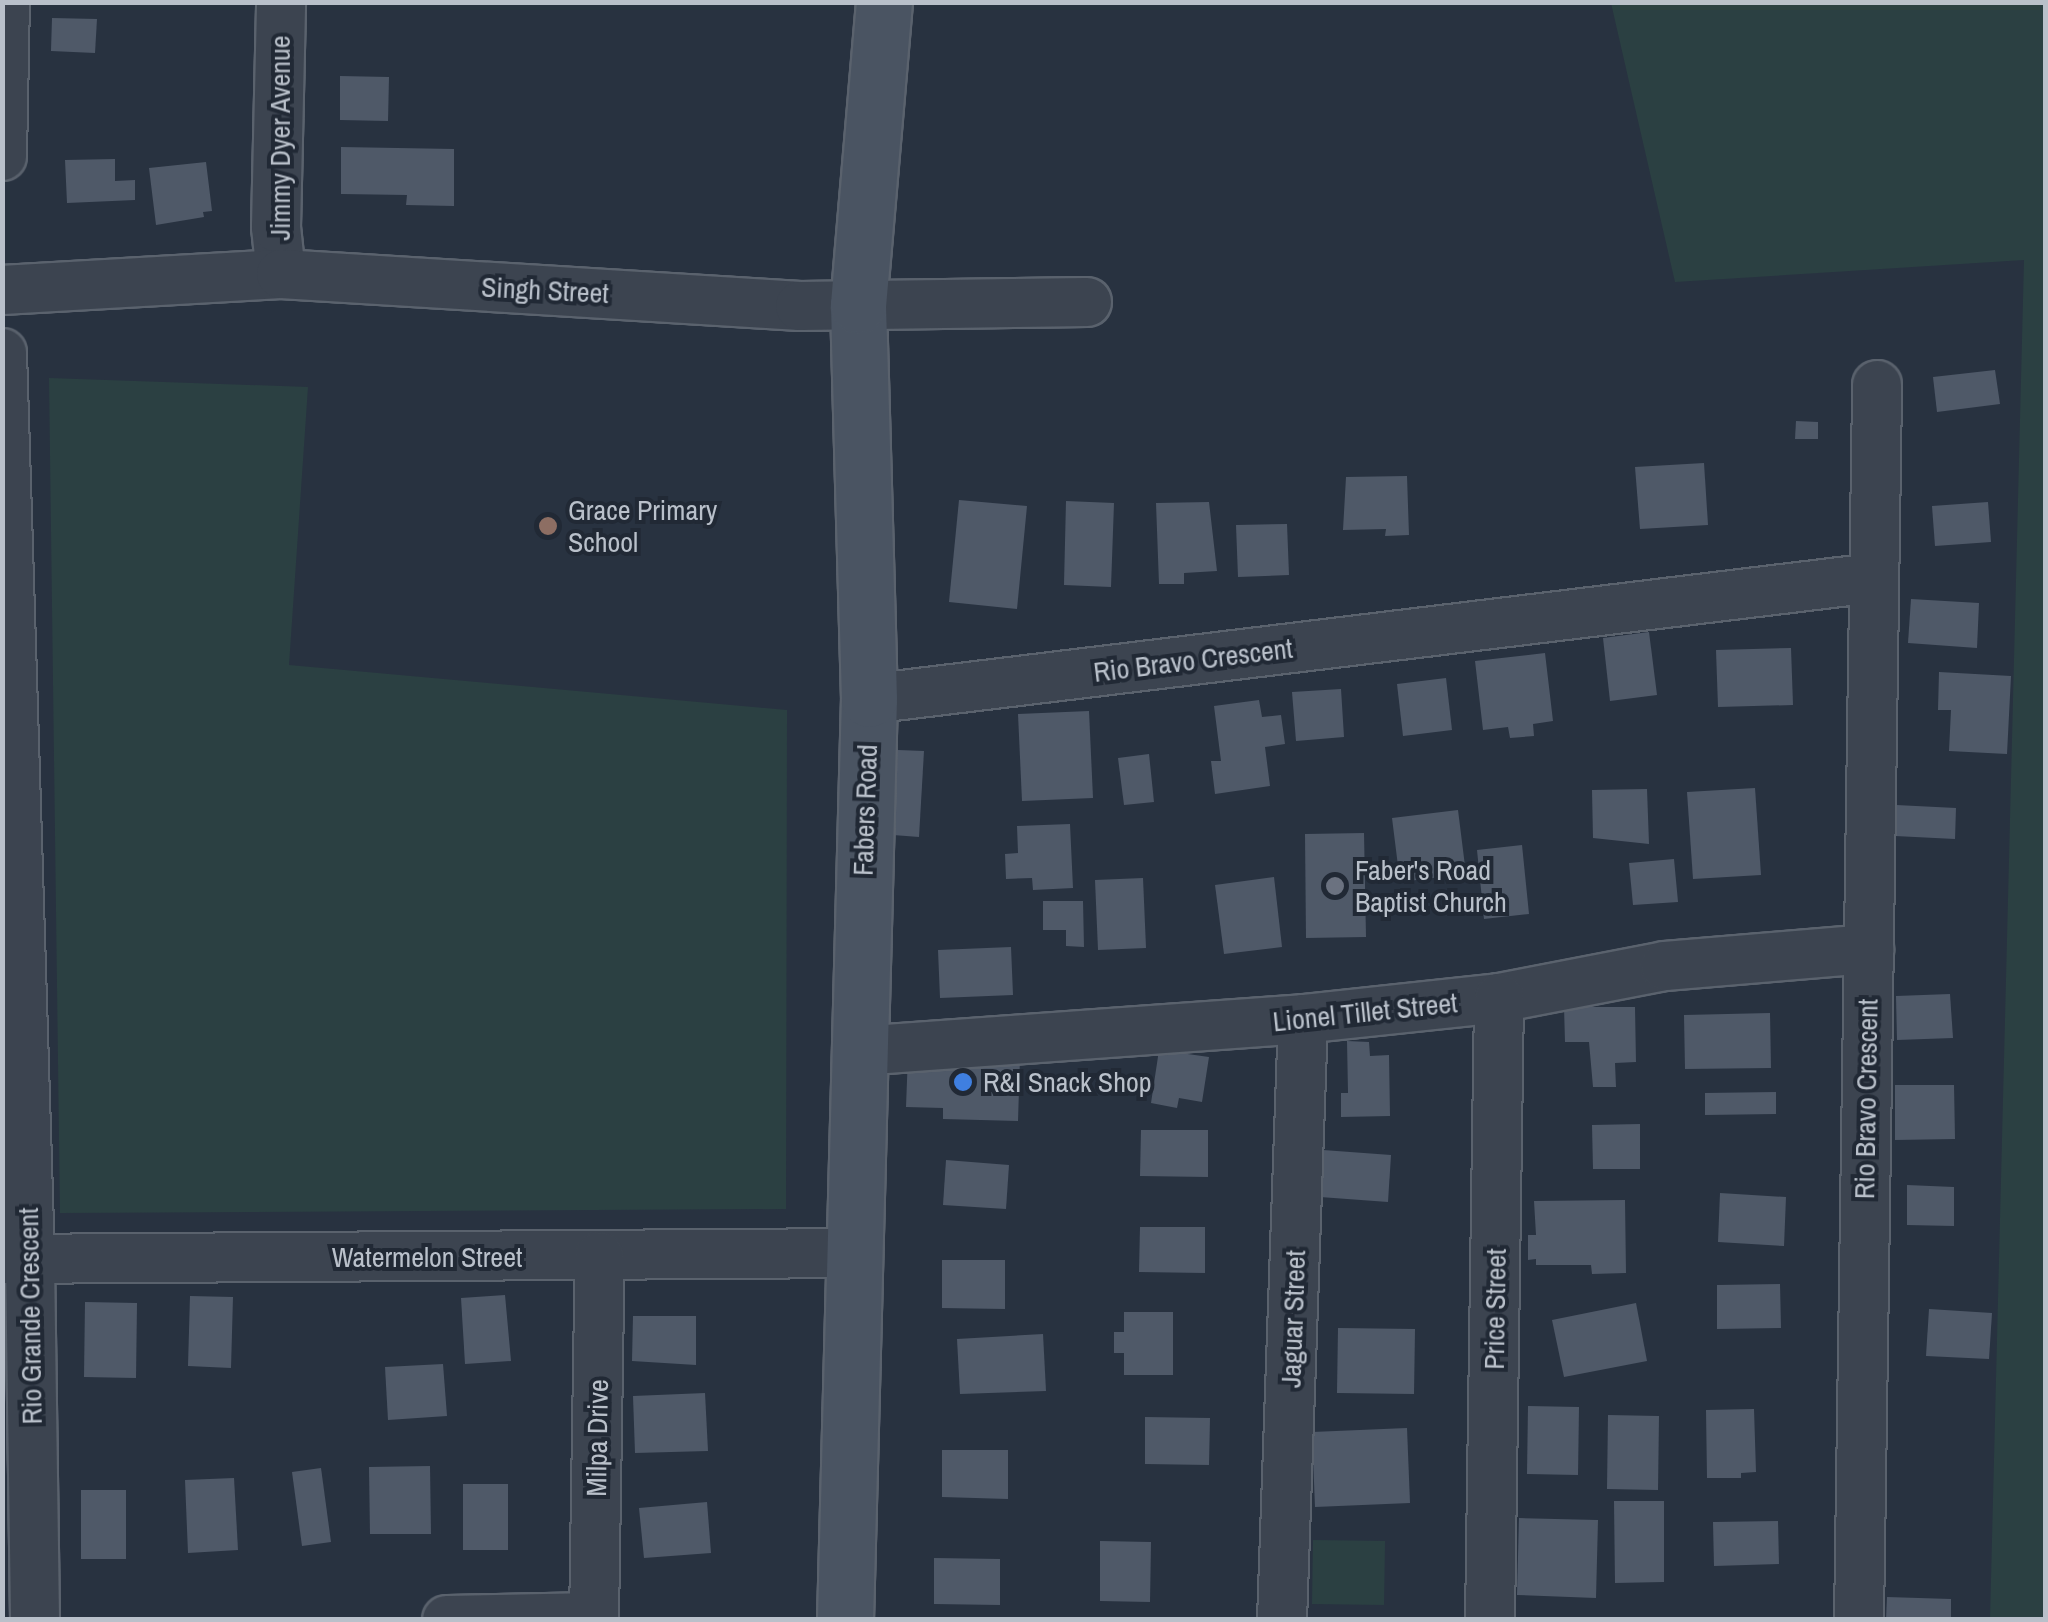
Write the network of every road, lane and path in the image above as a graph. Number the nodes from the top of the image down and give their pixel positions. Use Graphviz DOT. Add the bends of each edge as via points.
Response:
graph roads {
  1 [pos="5,2"];
  2 [pos="281,2"];
  3 [pos="884,2"];
  4 [pos="2,156"];
  5 [pos="281,274"];
  6 [pos="2,290"];
  7 [pos="1087,302"];
  8 [pos="858,305"];
  9 [pos="2,353"];
  10 [pos="1878,385"];
  11 [pos="1874,578"];
  12 [pos="868,699"];
  13 [pos="1869,950"];
  14 [pos="1500,998"];
  15 [pos="1303,1019"];
  16 [pos="858,1050"];
  17 [pos="851,1253"];
  18 [pos="600,1256"];
  19 [pos="16,1259"];
  20 [pos="594,1618"];
  21 [pos="35,1620"];
  22 [pos="448,1620"];
  23 [pos="845,1620"];
  24 [pos="1282,1620"];
  25 [pos="1490,1620"];
  26 [pos="1859,1620"];
  1 -- 4 [label="street"];
  2 -- 5 [label="street, Jimmy Dyer Avenue"];
  3 -- 8 [label="main road, Fabers Road"];
  5 -- 6 [label="street, Singh Street"];
  5 -- 8 [label="street, Singh Street"];
  7 -- 8 [label="street, Singh Street"];
  8 -- 12 [label="main road, Fabers Road"];
  9 -- 19 [label="street, Rio Grande Crescent"];
  10 -- 11 [label="street, Rio Bravo Crescent"];
  11 -- 12 [label="street, Rio Bravo Crescent"];
  11 -- 13 [label="street, Rio Bravo Crescent"];
  12 -- 16 [label="main road, Fabers Road"];
  13 -- 14 [label="street, Lionel Tillet Street" via="1665,966"];
  13 -- 26 [label="street, Rio Bravo Crescent"];
  14 -- 15 [label="street, Lionel Tillet Street"];
  14 -- 25 [label="street, Price Street"];
  15 -- 16 [label="street, Lionel Tillet Street"];
  15 -- 24 [label="street, Jaguar Street"];
  16 -- 17 [label="main road, Fabers Road"];
  17 -- 18 [label="street, Watermelon Street"];
  17 -- 23 [label="main road, Fabers Road"];
  18 -- 19 [label="street, Watermelon Street"];
  18 -- 20 [label="street, Milpa Drive"];
  19 -- 21 [label="street, Rio Grande Crescent"];
  20 -- 22 [label="street"];
}
